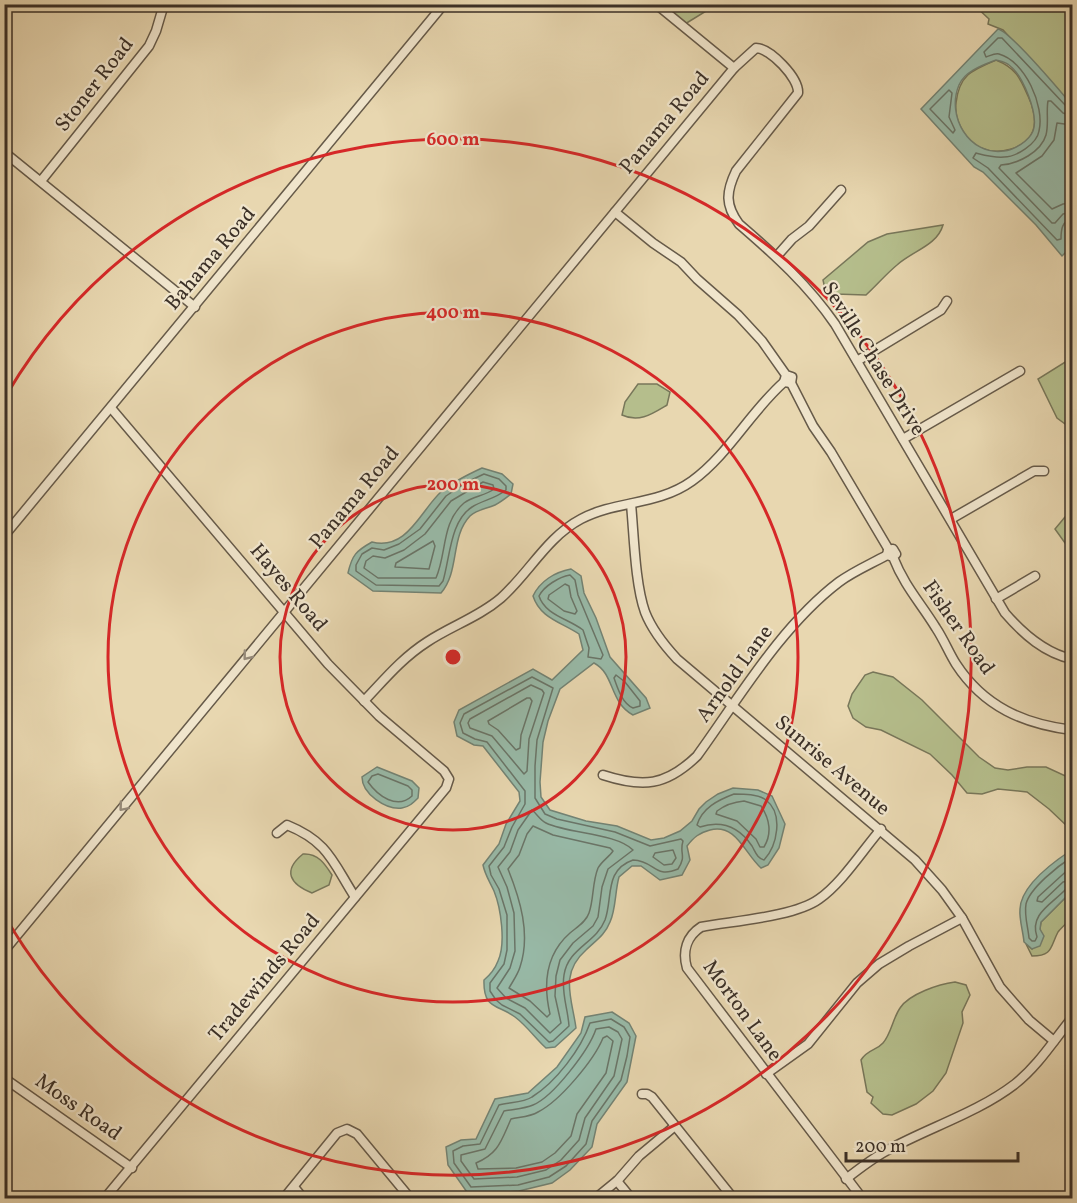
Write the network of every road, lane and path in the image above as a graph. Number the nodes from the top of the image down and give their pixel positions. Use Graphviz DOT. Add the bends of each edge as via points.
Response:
graph roads {
  1 [pos="164,4"];
  2 [pos="444,4"];
  3 [pos="656,4"];
  4 [pos="735,68"];
  5 [pos="4,152"];
  6 [pos="41,181"];
  7 [pos="841,190"];
  8 [pos="615,212"];
  9 [pos="777,256"];
  10 [pos="948,301"];
  11 [pos="195,307"];
  12 [pos="856,361"];
  13 [pos="1020,371"];
  14 [pos="787,380"];
  15 [pos="111,408"];
  16 [pos="903,440"];
  17 [pos="1044,471"];
  18 [pos="632,504"];
  19 [pos="951,519"];
  20 [pos="4,536"];
  21 [pos="890,554"];
  22 [pos="1035,576"];
  23 [pos="996,599"];
  24 [pos="285,611"];
  25 [pos="1072,659"];
  26 [pos="364,701"];
  27 [pos="733,707"];
  28 [pos="1072,730"];
  29 [pos="603,775"];
  30 [pos="449,779"];
  31 [pos="881,829"];
  32 [pos="277,833"];
  33 [pos="355,897"];
  34 [pos="962,918"];
  35 [pos="4,951"];
  36 [pos="1072,1018"];
  37 [pos="1054,1041"];
  38 [pos="766,1074"];
  39 [pos="4,1078"];
  40 [pos="642,1094"];
  41 [pos="675,1126"];
  42 [pos="132,1168"];
  43 [pos="714,1176"];
  44 [pos="846,1179"];
  45 [pos="617,1181"];
  46 [pos="294,1187"];
  47 [pos="1072,1195"];
  48 [pos="105,1198"];
  49 [pos="284,1198"];
  50 [pos="303,1198"];
  51 [pos="410,1198"];
  52 [pos="596,1198"];
  53 [pos="631,1198"];
  54 [pos="726,1198"];
  55 [pos="732,1198"];
  56 [pos="862,1198"];
  57 [pos="1061,1198"];
  1 -- 6 [label="street, Stoner Road" via="149,46"];
  2 -- 11 [label="street, Bahama Road"];
  3 -- 4 [label="street"];
  4 -- 8 [label="street, Panama Road"];
  4 -- 9 [label="street, Seville Chase Drive" via="752,50 761,48 794,78 798,87 796,98 736,171 728,194 728,205 739,224"];
  5 -- 6 [label="street"];
  6 -- 11 [label="street"];
  7 -- 9 [label="street"];
  8 -- 14 [label="street, Fisher Road" via="681,262 731,308 762,341"];
  8 -- 24 [label="street, Panama Road"];
  9 -- 12 [label="street, Seville Chase Drive" via="822,305"];
  10 -- 12 [label="street" via="941,310"];
  11 -- 15 [label="street, Bahama Road"];
  12 -- 16 [label="street, Seville Chase Drive"];
  13 -- 16 [label="street"];
  14 -- 18 [label="street" via="704,472 664,496"];
  14 -- 21 [label="street, Fisher Road"];
  15 -- 20 [label="street, Bahama Road"];
  15 -- 24 [label="street, Hayes Road"];
  16 -- 19 [label="street, Seville Chase Drive"];
  17 -- 19 [label="street" via="1034,471"];
  18 -- 26 [label="street" via="606,508 565,529 501,598 412,651"];
  18 -- 27 [label="street, Sunrise Avenue" via="640,591 653,629 677,659"];
  19 -- 23 [label="street, Seville Chase Drive"];
  21 -- 27 [label="street, Arnold Lane" via="840,582 806,611"];
  21 -- 28 [label="street, Fisher Road" via="910,593 975,688 1013,715"];
  22 -- 23 [label="street"];
  23 -- 25 [label="street, Seville Chase Drive" via="1034,641 1056,655"];
  24 -- 26 [label="street, Hayes Road"];
  24 -- 35 [label="street, Panama Road, one-way"];
  26 -- 30 [label="street, Hayes Road"];
  27 -- 29 [label="street, Arnold Lane" via="698,756 670,777 640,783"];
  27 -- 31 [label="street, Sunrise Avenue"];
  30 -- 33 [label="street, Tradewinds Road" via="446,788"];
  31 -- 34 [label="street, Sunrise Avenue" via="927,873"];
  31 -- 38 [label="street, Morton Lane" via="817,900 782,912 701,927 689,938 684,959 687,968"];
  32 -- 33 [label="street" via="287,825 296,828 328,850"];
  33 -- 42 [label="street, Tradewinds Road"];
  34 -- 37 [label="street, Sunrise Avenue" via="1000,987"];
  34 -- 38 [label="street" via="894,954 866,974 808,1044"];
  36 -- 37 [label="street"];
  37 -- 44 [label="street" via="1030,1070 1001,1094 891,1148"];
  38 -- 44 [label="street, Morton Lane"];
  39 -- 42 [label="street, Moss Road"];
  40 -- 41 [label="street" via="652,1097"];
  41 -- 43 [label="street"];
  41 -- 45 [label="street" via="639,1156"];
  42 -- 48 [label="street, Tradewinds Road"];
  43 -- 54 [label="street"];
  43 -- 55 [label="street"];
  44 -- 56 [label="street, Morton Lane"];
  45 -- 52 [label="street"];
  45 -- 53 [label="street"];
  46 -- 49 [label="street"];
  46 -- 50 [label="street"];
  46 -- 51 [label="street" via="337,1133 347,1129 357,1134"];
  47 -- 57 [label="street"];
}
